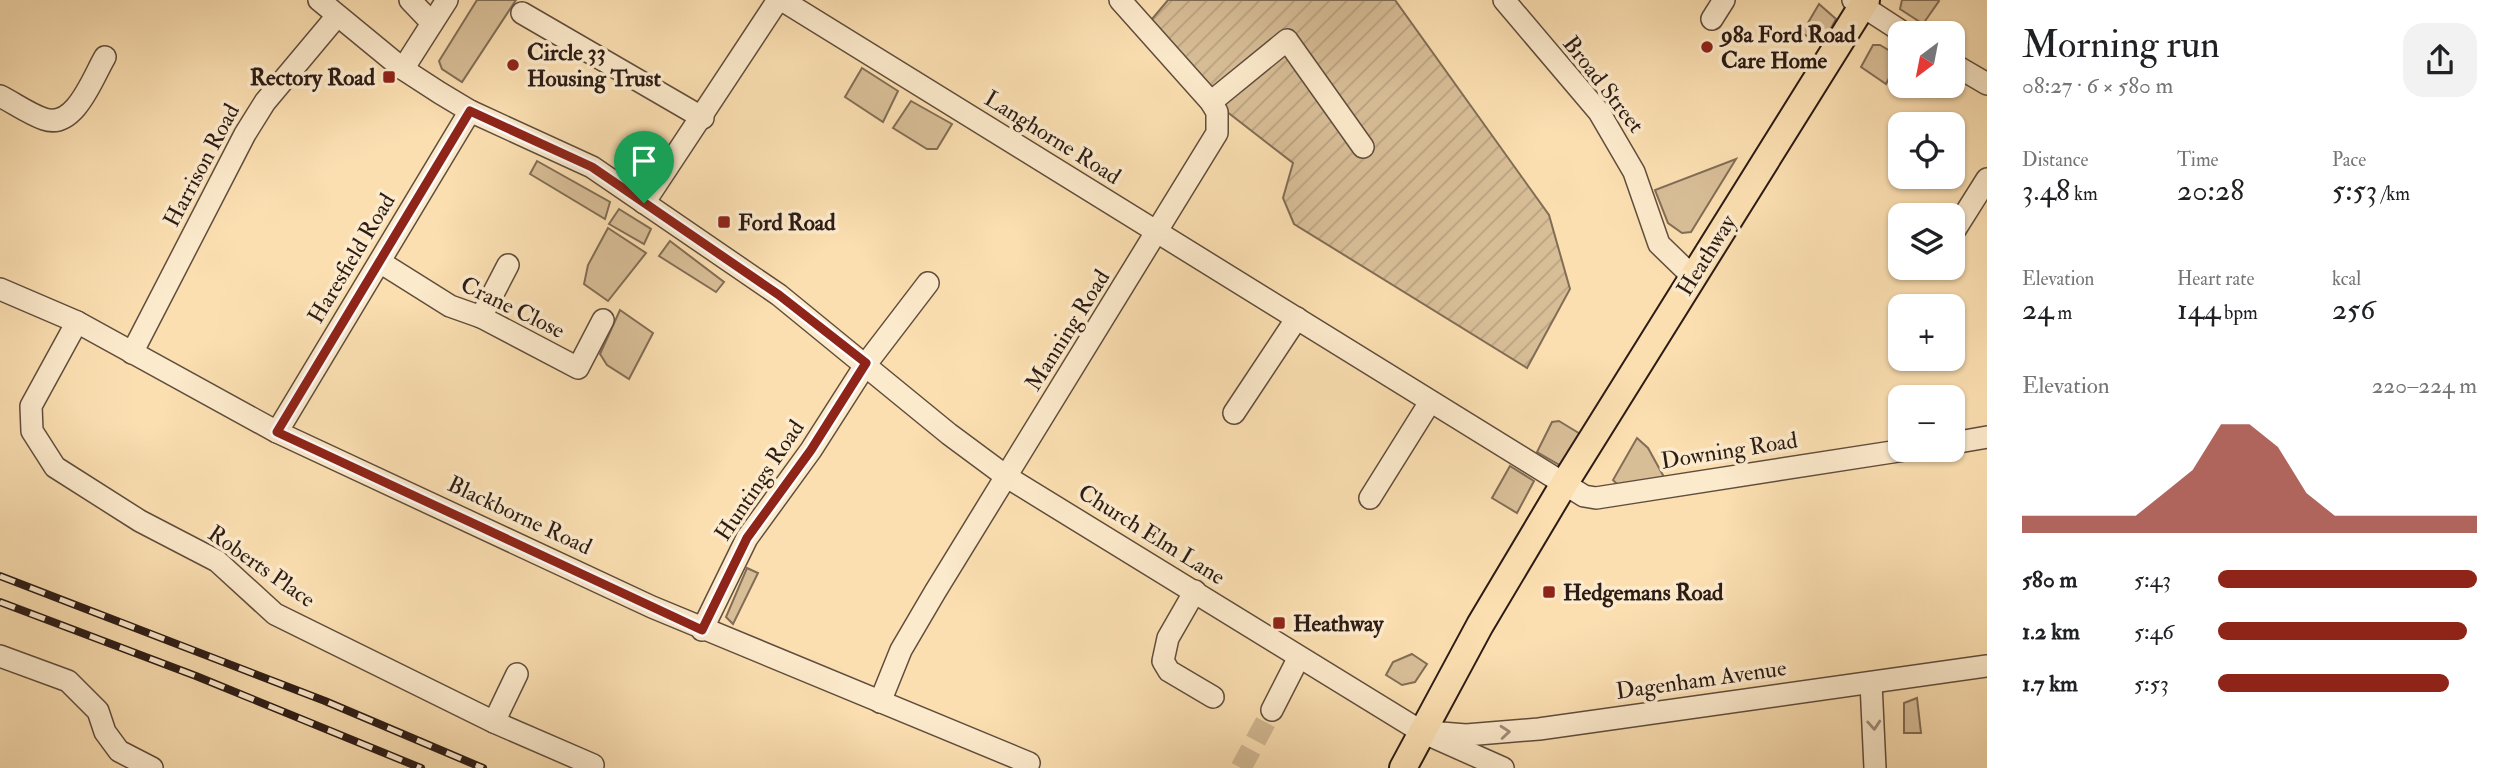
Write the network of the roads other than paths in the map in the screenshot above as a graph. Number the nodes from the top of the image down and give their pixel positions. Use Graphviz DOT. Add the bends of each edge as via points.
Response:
graph roads {
  1 [pos="319,0"];
  2 [pos="410,0"];
  3 [pos="447,0"];
  4 [pos="780,0"];
  5 [pos="1120,0"];
  6 [pos="1504,0"];
  7 [pos="1724,0"];
  8 [pos="1860,2"];
  9 [pos="522,13"];
  10 [pos="337,16"];
  11 [pos="1712,19"];
  12 [pos="430,21"];
  13 [pos="1888,22"];
  14 [pos="105,57"];
  15 [pos="403,69"];
  16 [pos="1965,71"];
  17 [pos="1987,84"];
  18 [pos="0,96"];
  19 [pos="1211,102"];
  20 [pos="470,111"];
  21 [pos="703,118"];
  22 [pos="1363,146"];
  23 [pos="1987,179"];
  24 [pos="644,203"];
  25 [pos="1965,214"];
  26 [pos="1158,233"];
  27 [pos="380,262"];
  28 [pos="508,265"];
  29 [pos="1693,277"];
  30 [pos="928,283"];
  31 [pos="0,289"];
  32 [pos="481,317"];
  33 [pos="1297,318"];
  34 [pos="603,320"];
  35 [pos="77,322"];
  36 [pos="132,352"];
  37 [pos="866,363"];
  38 [pos="1430,402"];
  39 [pos="1234,413"];
  40 [pos="277,432"];
  41 [pos="1987,438"];
  42 [pos="1965,441"];
  43 [pos="1888,453"];
  44 [pos="1007,477"];
  45 [pos="1564,484"];
  46 [pos="1370,498"];
  47 [pos="1195,591"];
  48 [pos="702,630"];
  49 [pos="0,656"];
  50 [pos="1299,657"];
  51 [pos="1987,666"];
  52 [pos="517,674"];
  53 [pos="1871,683"];
  54 [pos="1213,697"];
  55 [pos="880,702"];
  56 [pos="1272,710"];
  57 [pos="494,722"];
  58 [pos="1422,732"];
  59 [pos="1029,763"];
  60 [pos="593,765"];
  61 [pos="152,768"];
  62 [pos="1403,768"];
  63 [pos="1503,768"];
  64 [pos="1875,768"];
  1 -- 10 [label="street, Church Elm Lane"];
  2 -- 12 [label="street"];
  3 -- 12 [label="street"];
  4 -- 21 [label="street"];
  4 -- 26 [label="street, Langhorne Road"];
  5 -- 19 [label="street"];
  6 -- 29 [label="street, Broad Street" via="1605,120 1634,172 1659,244"];
  7 -- 11 [label="street"];
  8 -- 13 [label="street"];
  8 -- 29 [label="main road, Heathway"];
  9 -- 21 [label="street"];
  10 -- 15 [label="street, Church Elm Lane"];
  10 -- 36 [label="street, Harrison Road" via="258,113"];
  12 -- 15 [label="street"];
  14 -- 18 [label="street" via="75,108 59,120 47,120"];
  15 -- 20 [label="street, Church Elm Lane"];
  16 -- 17 [label="street"];
  19 -- 22 [label="street" via="1287,40"];
  19 -- 26 [label="street, Manning Road" via="1217,112 1217,133"];
  20 -- 24 [label="street, Church Elm Lane" via="582,162"];
  20 -- 27 [label="street, Haresfield Road"];
  21 -- 24 [label="street"];
  23 -- 25 [label="street"];
  24 -- 37 [label="street, Church Elm Lane" via="779,295"];
  26 -- 33 [label="street, Langhorne Road"];
  26 -- 44 [label="street, Manning Road"];
  27 -- 32 [label="street, Crane Close" via="450,306"];
  27 -- 40 [label="street, Haresfield Road"];
  28 -- 32 [label="street"];
  29 -- 45 [label="main road, Heathway"];
  30 -- 37 [label="street"];
  31 -- 35 [label="street, Blackborne Road"];
  32 -- 34 [label="street, Crane Close" via="578,368"];
  33 -- 38 [label="street, Langhorne Road"];
  33 -- 39 [label="street"];
  35 -- 36 [label="street, Blackborne Road"];
  35 -- 57 [label="street, Roberts Place" via="31,406 32,431 55,467 140,521 217,561 275,614"];
  36 -- 40 [label="street, Blackborne Road"];
  37 -- 44 [label="street, Church Elm Lane"];
  37 -- 48 [label="street, Huntings Road" via="747,538"];
  38 -- 45 [label="street, Langhorne Road"];
  38 -- 46 [label="street"];
  40 -- 48 [label="street, Blackborne Road"];
  41 -- 42 [label="street"];
  43 -- 45 [label="street, Downing Road" via="1596,498"];
  44 -- 47 [label="street, Church Elm Lane"];
  44 -- 55 [label="street, Manning Road" via="901,650"];
  45 -- 58 [label="main road, Heathway"];
  47 -- 50 [label="street, Church Elm Lane"];
  47 -- 54 [label="street" via="1168,638 1163,661 1169,671"];
  48 -- 55 [label="street, Blackborne Road"];
  49 -- 61 [label="street" via="68,681 98,711 105,732 119,751"];
  50 -- 56 [label="street"];
  50 -- 58 [label="street, Church Elm Lane"];
  51 -- 53 [label="street, Dagenham Avenue"];
  52 -- 57 [label="street"];
  58 -- 53 [label="street, Dagenham Avenue, one-way" via="1466,736 1604,729"];
  53 -- 64 [label="street, one-way"];
  55 -- 59 [label="street, Blackborne Road"];
  57 -- 60 [label="street, Roberts Place"];
  58 -- 62 [label="main road, Heathway"];
  58 -- 63 [label="street"];
}
